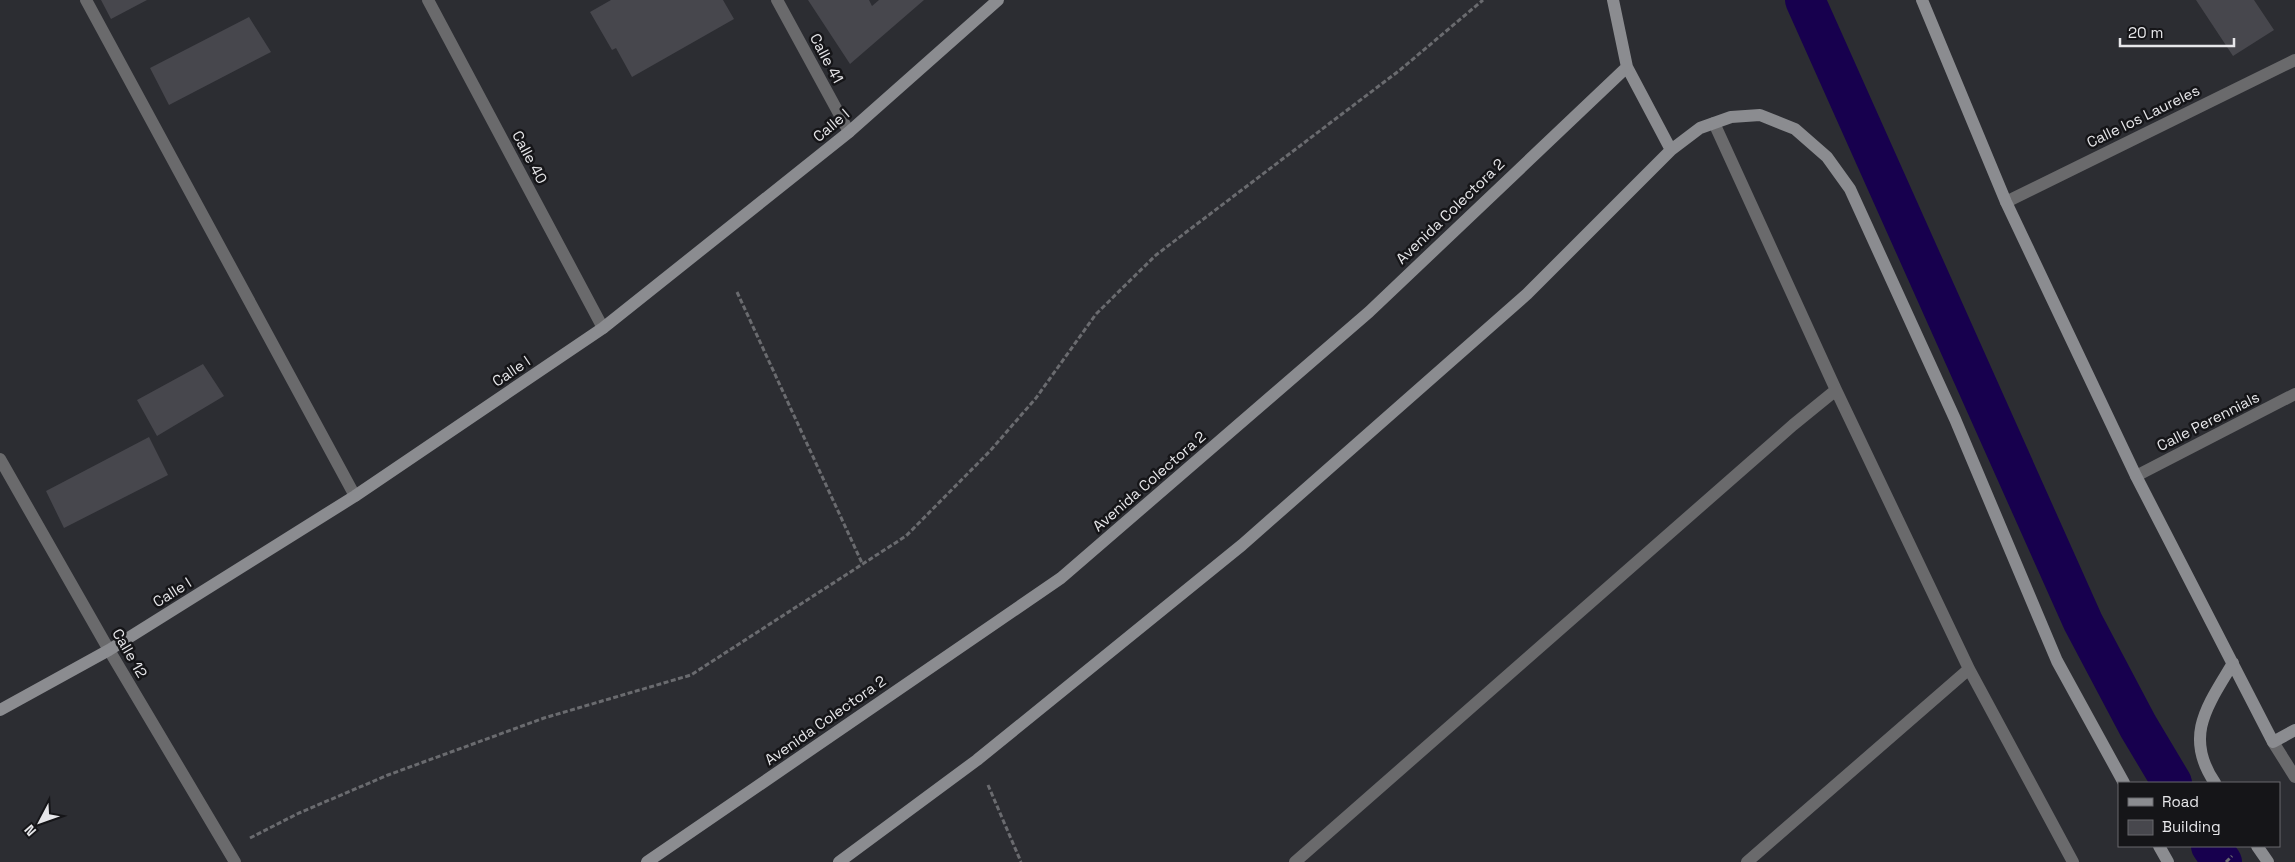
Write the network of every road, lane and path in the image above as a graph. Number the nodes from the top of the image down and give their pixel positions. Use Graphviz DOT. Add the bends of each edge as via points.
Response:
graph roads {
  1 [pos="86,0"];
  2 [pos="428,0"];
  3 [pos="777,0"];
  4 [pos="998,0"];
  5 [pos="1484,0"];
  6 [pos="1613,0"];
  7 [pos="1922,0"];
  8 [pos="2295,60"];
  9 [pos="1626,67"];
  10 [pos="1714,123"];
  11 [pos="849,132"];
  12 [pos="1671,150"];
  13 [pos="2006,202"];
  14 [pos="737,292"];
  15 [pos="603,328"];
  16 [pos="1836,390"];
  17 [pos="2295,394"];
  18 [pos="0,459"];
  19 [pos="2136,476"];
  20 [pos="355,496"];
  21 [pos="862,562"];
  22 [pos="109,650"];
  23 [pos="2233,663"];
  24 [pos="1969,670"];
  25 [pos="0,710"];
  26 [pos="2295,730"];
  27 [pos="2273,742"];
  28 [pos="977,760"];
  29 [pos="2295,776"];
  30 [pos="2123,782"];
  31 [pos="2214,782"];
  32 [pos="2159,847"];
  33 [pos="2258,847"];
  34 [pos="228,850"];
  35 [pos="2234,854"];
  36 [pos="235,862"];
  37 [pos="647,862"];
  38 [pos="839,862"];
  39 [pos="1021,862"];
  40 [pos="1295,862"];
  41 [pos="1747,862"];
  42 [pos="2073,862"];
  43 [pos="2168,862"];
  44 [pos="2226,862"];
  45 [pos="2268,862"];
  1 -- 20 [label="street"];
  2 -- 15 [label="street, Calle 40"];
  3 -- 11 [label="street, Calle 41"];
  4 -- 11 [label="street, Calle I"];
  5 -- 21 [label="path" via="1400,70 1156,255 1096,314 1036,398 990,451 906,536"];
  6 -- 9 [label="street"];
  7 -- 13 [label="street"];
  8 -- 13 [label="street, Calle los Laureles"];
  9 -- 12 [label="street"];
  9 -- 37 [label="street, Avenida Colectora 2" via="1369,312 1061,578"];
  10 -- 12 [label="street" via="1700,128"];
  10 -- 16 [label="street"];
  10 -- 30 [label="street" via="1731,117 1760,115 1795,129 1828,157 1850,189 1954,419 2057,662"];
  11 -- 15 [label="street, Calle I"];
  12 -- 28 [label="street" via="1527,294 1242,545"];
  13 -- 19 [label="street"];
  14 -- 21 [label="path"];
  15 -- 20 [label="street, Calle I"];
  16 -- 24 [label="street"];
  16 -- 40 [label="street" via="1785,431"];
  17 -- 19 [label="street, Calle Perennials"];
  18 -- 22 [label="street, Calle 12"];
  19 -- 23 [label="street"];
  20 -- 22 [label="street, Calle I"];
  21 -- 34 [label="path" via="691,675 544,718 388,775 299,813"];
  22 -- 25 [label="street, Calle I"];
  22 -- 34 [label="street, Calle 12"];
  23 -- 27 [label="street"];
  23 -- 31 [label="street" via="2207,706 2198,731 2200,753"];
  24 -- 41 [label="street"];
  24 -- 42 [label="street"];
  26 -- 27 [label="street"];
  27 -- 29 [label="street"];
  28 -- 38 [label="street"];
  28 -- 39 [label="path"];
  32 -- 43 [label="street"];
  33 -- 45 [label="street"];
  34 -- 36 [label="street, Calle 12"];
  35 -- 44 [label="path"];
}
